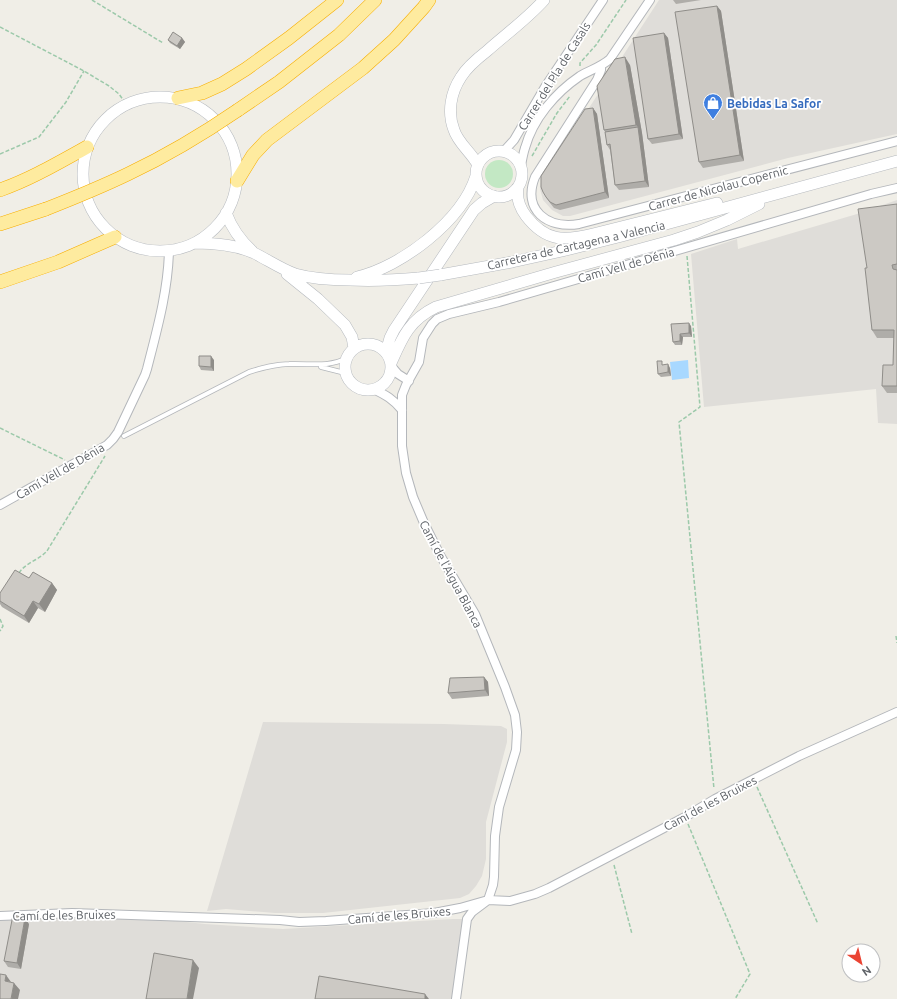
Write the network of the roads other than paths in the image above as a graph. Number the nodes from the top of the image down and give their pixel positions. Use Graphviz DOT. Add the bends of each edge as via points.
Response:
graph roads {
  1 [pos="337,0"];
  2 [pos="375,0"];
  3 [pos="429,0"];
  4 [pos="544,0"];
  5 [pos="602,0"];
  6 [pos="650,0"];
  7 [pos="601,66"];
  8 [pos="178,98"];
  9 [pos="897,141"];
  10 [pos="87,147"];
  11 [pos="465,147"];
  12 [pos="504,151"];
  13 [pos="489,153"];
  14 [pos="897,161"];
  15 [pos="478,165"];
  16 [pos="521,166"];
  17 [pos="237,181"];
  18 [pos="478,181"];
  19 [pos="518,187"];
  20 [pos="897,188"];
  21 [pos="0,190"];
  22 [pos="779,193"];
  23 [pos="494,196"];
  24 [pos="474,210"];
  25 [pos="226,213"];
  26 [pos="540,215"];
  27 [pos="0,224"];
  28 [pos="115,237"];
  29 [pos="195,243"];
  30 [pos="169,251"];
  31 [pos="254,253"];
  32 [pos="270,262"];
  33 [pos="344,280"];
  34 [pos="0,282"];
  35 [pos="394,330"];
  36 [pos="375,344"];
  37 [pos="354,348"];
  38 [pos="386,352"];
  39 [pos="347,358"];
  40 [pos="312,365"];
  41 [pos="392,365"];
  42 [pos="347,375"];
  43 [pos="409,381"];
  44 [pos="373,389"];
  45 [pos="386,395"];
  46 [pos="402,395"];
  47 [pos="402,410"];
  48 [pos="124,436"];
  49 [pos="0,505"];
  50 [pos="897,712"];
  51 [pos="488,900"];
  52 [pos="0,916"];
  53 [pos="456,999"];
  1 -- 8 [label="highway" via="246,69 202,93"];
  2 -- 27 [label="highway, bridge" via="339,35 279,82 201,134 153,162 101,187"];
  3 -- 17 [label="highway" via="394,40 363,68 268,140 253,156"];
  4 -- 11 [label="main road" via="461,76 451,100 451,120 455,134"];
  5 -- 12 [label="street, Carrer del Pla de Casals" via="514,140"];
  6 -- 7 [label="street, Carrer del Pla de Casals" via="614,54"];
  7 -- 16 [label="street, Carrer del Pla de Casals" via="581,76 552,99 528,138"];
  7 -- 26 [label="street, Carrer del Pla de Casals" via="597,80 535,177 531,195 534,208"];
  8 -- 10 [label="main road" via="160,96 126,104 102,122"];
  8 -- 17 [label="main road" via="198,106 216,120 229,138 236,159"];
  9 -- 26 [label="street, Carrer de Nicolau Copernic" via="579,224 558,224"];
  10 -- 21 [label="highway" via="48,169"];
  10 -- 28 [label="main road" via="82,175 88,204 104,228"];
  11 -- 13 [label="main road" via="480,153"];
  11 -- 15 [label="main road"];
  12 -- 13 [label="main road"];
  12 -- 16 [label="main road" via="514,157"];
  13 -- 15 [label="main road"];
  14 -- 22 [label="main road, Carretera de Cartagena a Valencia"];
  15 -- 18 [label="main road"];
  16 -- 19 [label="main road" via="522,178"];
  17 -- 25 [label="main road" via="232,203"];
  18 -- 23 [label="main road" via="486,193"];
  18 -- 24 [label="main road" via="478,198"];
  18 -- 33 [label="main road" via="474,183 456,211 425,243 385,268"];
  19 -- 22 [label="main road" via="519,205 533,225 550,236 564,239 586,236 702,206"];
  19 -- 23 [label="main road" via="506,196"];
  20 -- 43 [label="street, Camí Vell de Dénia" via="500,302 449,314 437,319 423,338 419,362"];
  22 -- 33 [label="main road, Carretera de Cartagena a Valencia, bridge" via="637,232 512,262 419,278"];
  22 -- 41 [label="main road" via="727,220 674,240 436,307 411,325 399,344"];
  23 -- 24 [label="main road"];
  24 -- 35 [label="main road"];
  25 -- 29 [label="main road" via="213,230"];
  25 -- 31 [label="main road, Carretera de Cartagena a Valencia" via="235,232"];
  28 -- 30 [label="main road" via="131,246 150,251"];
  28 -- 34 [label="highway" via="58,262"];
  29 -- 30 [label="main road"];
  29 -- 31 [label="main road, Carretera de Cartagena a Valencia" via="227,245"];
  30 -- 49 [label="street, Camí Vell de Dénia" via="166,287 147,369 118,432 111,442"];
  31 -- 32 [label="main road, Carretera de Cartagena a Valencia"];
  32 -- 33 [label="main road, Carretera de Cartagena a Valencia" via="295,274"];
  32 -- 37 [label="main road" via="293,278 338,318 350,332"];
  35 -- 36 [label="main road"];
  35 -- 38 [label="main road"];
  36 -- 37 [label="main road" via="364,344"];
  36 -- 38 [label="main road"];
  37 -- 39 [label="main road"];
  38 -- 41 [label="main road"];
  39 -- 40 [label="lane" via="335,363"];
  39 -- 42 [label="main road"];
  40 -- 42 [label="lane"];
  40 -- 48 [label="lane" via="283,364 249,372"];
  41 -- 43 [label="street" via="398,374"];
  41 -- 44 [label="main road" via="388,379"];
  42 -- 44 [label="main road" via="357,387"];
  43 -- 46 [label="street, Camí Vell de Dénia"];
  44 -- 45 [label="street"];
  45 -- 46 [label="street"];
  45 -- 47 [label="street"];
  46 -- 47 [label="street, Camí de l’Aigua Blanca"];
  47 -- 51 [label="street, Camí de l’Aigua Blanca" via="402,446 413,497 440,554 475,614 515,715 516,750 499,807 494,877"];
  50 -- 51 [label="street, Camí de les Bruixes" via="753,779 549,888 510,901"];
  51 -- 52 [label="street, Camí de les Bruixes" via="434,914 299,922 72,913"];
  51 -- 53 [label="street" via="467,919"];
}
